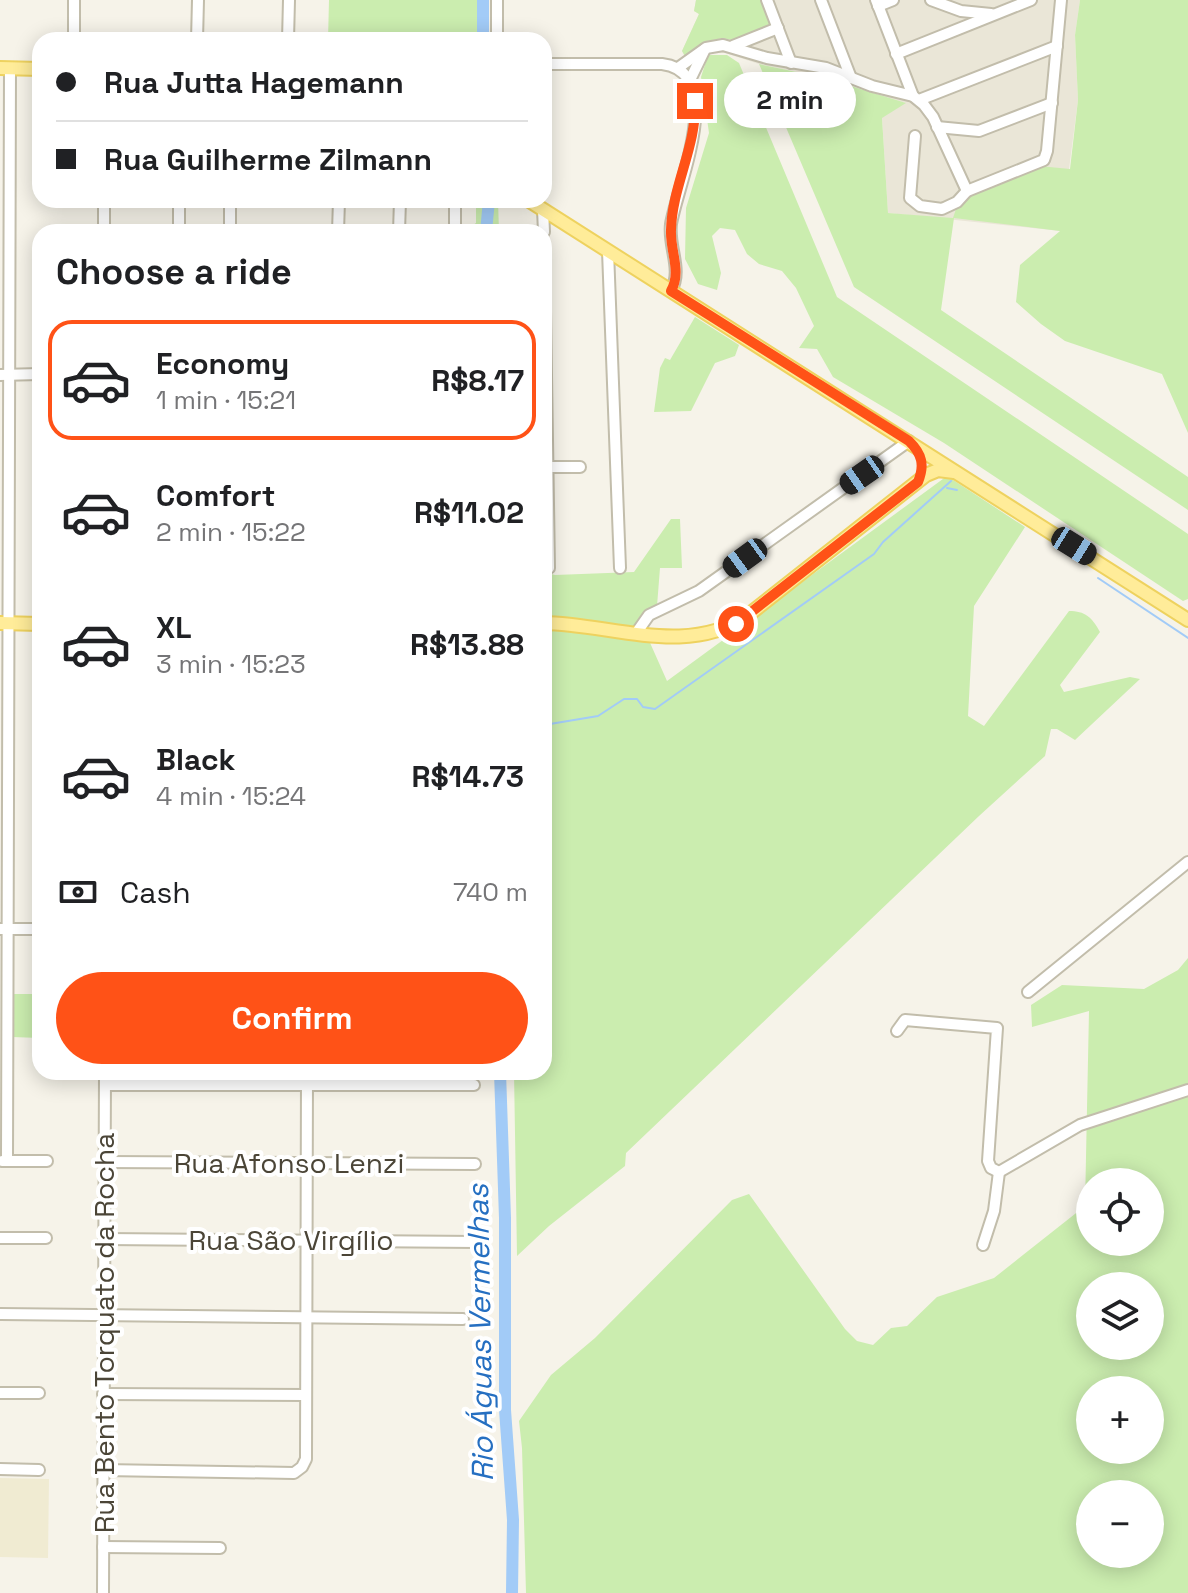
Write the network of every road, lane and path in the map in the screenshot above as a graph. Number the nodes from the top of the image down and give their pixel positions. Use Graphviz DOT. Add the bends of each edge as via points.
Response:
graph roads {
  1 [pos="74,0"];
  2 [pos="198,0"];
  3 [pos="289,0"];
  4 [pos="497,0"];
  5 [pos="767,0"];
  6 [pos="821,0"];
  7 [pos="893,0"];
  8 [pos="931,0"];
  9 [pos="1031,0"];
  10 [pos="1061,0"];
  11 [pos="877,3"];
  12 [pos="961,11"];
  13 [pos="996,14"];
  14 [pos="966,26"];
  15 [pos="778,28"];
  16 [pos="74,32"];
  17 [pos="197,32"];
  18 [pos="288,32"];
  19 [pos="497,32"];
  20 [pos="733,46"];
  21 [pos="1057,46"];
  22 [pos="706,48"];
  23 [pos="896,54"];
  24 [pos="791,63"];
  25 [pos="552,64"];
  26 [pos="5,68"];
  27 [pos="678,68"];
  28 [pos="32,69"];
  29 [pos="851,78"];
  30 [pos="689,82"];
  31 [pos="916,98"];
  32 [pos="1052,103"];
  33 [pos="937,127"];
  34 [pos="915,136"];
  35 [pos="967,191"];
  36 [pos="540,208"];
  37 [pos="543,210"];
  38 [pos="5,222"];
  39 [pos="544,224"];
  40 [pos="608,251"];
  41 [pos="671,291"];
  42 [pos="32,374"];
  43 [pos="5,375"];
  44 [pos="909,441"];
  45 [pos="552,467"];
  46 [pos="580,467"];
  47 [pos="957,473"];
  48 [pos="918,482"];
  49 [pos="4,529"];
  50 [pos="620,568"];
  51 [pos="1188,620"];
  52 [pos="4,624"];
  53 [pos="32,624"];
  54 [pos="552,624"];
  55 [pos="637,632"];
  56 [pos="4,776"];
  57 [pos="1188,862"];
  58 [pos="4,929"];
  59 [pos="32,929"];
  60 [pos="1028,992"];
  61 [pos="897,1031"];
  62 [pos="105,1080"];
  63 [pos="307,1080"];
  64 [pos="105,1085"];
  65 [pos="307,1085"];
  66 [pos="474,1085"];
  67 [pos="1188,1090"];
  68 [pos="3,1161"];
  69 [pos="47,1161"];
  70 [pos="104,1162"];
  71 [pos="307,1163"];
  72 [pos="475,1164"];
  73 [pos="999,1172"];
  74 [pos="0,1238"];
  75 [pos="46,1238"];
  76 [pos="104,1239"];
  77 [pos="306,1240"];
  78 [pos="478,1242"];
  79 [pos="983,1245"];
  80 [pos="0,1314"];
  81 [pos="104,1315"];
  82 [pos="306,1317"];
  83 [pos="463,1319"];
  84 [pos="0,1393"];
  85 [pos="39,1393"];
  86 [pos="103,1394"];
  87 [pos="306,1395"];
  88 [pos="0,1469"];
  89 [pos="39,1470"];
  90 [pos="103,1470"];
  91 [pos="103,1547"];
  92 [pos="220,1548"];
  93 [pos="103,1593"];
  1 -- 16 [label="street"];
  2 -- 17 [label="street"];
  3 -- 18 [label="street"];
  4 -- 19 [label="street"];
  5 -- 15 [label="street"];
  6 -- 29 [label="street"];
  7 -- 11 [label="street"];
  8 -- 12 [label="street"];
  9 -- 13 [label="street"];
  10 -- 21 [label="street"];
  11 -- 23 [label="street"];
  12 -- 13 [label="street"];
  12 -- 14 [label="street"];
  13 -- 14 [label="street"];
  14 -- 23 [label="street"];
  15 -- 20 [label="street"];
  15 -- 24 [label="street"];
  20 -- 22 [label="street"];
  20 -- 24 [label="street"];
  21 -- 31 [label="street"];
  21 -- 32 [label="street"];
  22 -- 27 [label="street"];
  22 -- 30 [label="street"];
  23 -- 31 [label="street"];
  24 -- 29 [label="street"];
  25 -- 27 [label="street"];
  26 -- 28 [label="main road"];
  26 -- 38 [label="street"];
  27 -- 30 [label="street"];
  29 -- 31 [label="street"];
  30 -- 41 [label="street" via="695,122 672,221 677,275"];
  31 -- 33 [label="street"];
  32 -- 33 [label="street" via="979,131"];
  32 -- 35 [label="street" via="1046,158"];
  33 -- 35 [label="street"];
  34 -- 35 [label="street" via="913,202 942,209"];
  36 -- 37 [label="main road"];
  37 -- 39 [label="street"];
  37 -- 40 [label="main road"];
  38 -- 43 [label="street"];
  40 -- 41 [label="main road"];
  40 -- 50 [label="street"];
  41 -- 44 [label="main road"];
  42 -- 43 [label="street"];
  43 -- 49 [label="street"];
  44 -- 47 [label="main road"];
  44 -- 48 [label="main road" via="922,461"];
  44 -- 55 [label="street" via="699,591 649,615"];
  45 -- 46 [label="street"];
  47 -- 48 [label="main road" via="938,470"];
  47 -- 51 [label="main road"];
  48 -- 55 [label="main road" via="736,624 696,636"];
  49 -- 52 [label="street"];
  52 -- 53 [label="main road"];
  52 -- 56 [label="street"];
  54 -- 55 [label="main road"];
  56 -- 58 [label="street"];
  57 -- 60 [label="street"];
  58 -- 59 [label="street"];
  58 -- 68 [label="street"];
  61 -- 73 [label="street" via="905,1020 997,1028 988,1161"];
  62 -- 64 [label="street, Rua Bento Torquato da Rocha"];
  63 -- 65 [label="street"];
  64 -- 65 [label="street"];
  64 -- 70 [label="street, Rua Bento Torquato da Rocha"];
  65 -- 66 [label="street"];
  65 -- 71 [label="street"];
  67 -- 73 [label="street" via="1080,1125"];
  68 -- 69 [label="street"];
  70 -- 71 [label="street, Rua Afonso Lenzi"];
  70 -- 76 [label="street, Rua Bento Torquato da Rocha"];
  71 -- 72 [label="street, Rua Afonso Lenzi"];
  71 -- 77 [label="street"];
  73 -- 79 [label="street"];
  74 -- 75 [label="street"];
  76 -- 77 [label="street, Rua São Virgílio"];
  76 -- 81 [label="street, Rua Bento Torquato da Rocha"];
  77 -- 78 [label="street, Rua São Virgílio"];
  77 -- 82 [label="street"];
  80 -- 81 [label="street"];
  81 -- 82 [label="street"];
  81 -- 86 [label="street, Rua Bento Torquato da Rocha"];
  82 -- 83 [label="street"];
  82 -- 87 [label="street"];
  84 -- 85 [label="street"];
  86 -- 87 [label="street"];
  86 -- 90 [label="street, Rua Bento Torquato da Rocha"];
  87 -- 90 [label="street" via="306,1459 294,1473"];
  88 -- 89 [label="street"];
  90 -- 91 [label="street, Rua Bento Torquato da Rocha"];
  91 -- 92 [label="street"];
  91 -- 93 [label="street, Rua Bento Torquato da Rocha"];
}
